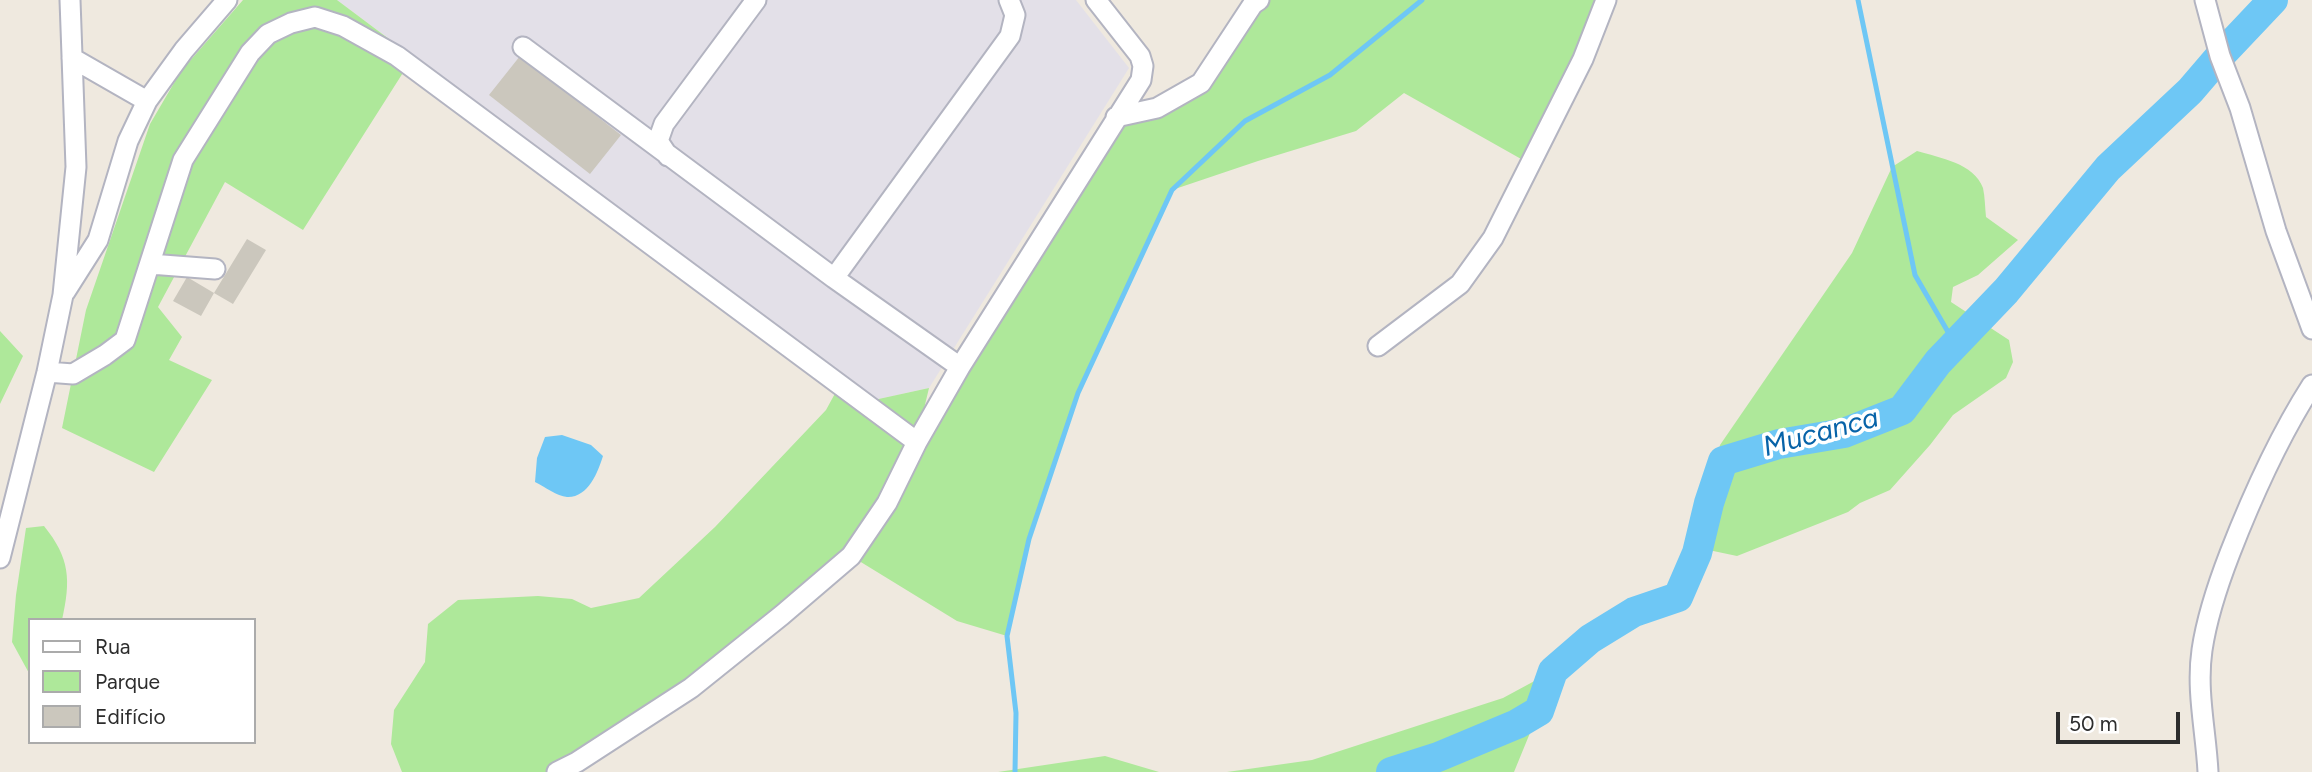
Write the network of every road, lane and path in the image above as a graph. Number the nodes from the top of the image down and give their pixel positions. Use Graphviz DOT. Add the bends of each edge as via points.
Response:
graph roads {
  1 [pos="70,0"];
  2 [pos="227,0"];
  3 [pos="756,0"];
  4 [pos="1009,0"];
  5 [pos="1096,0"];
  6 [pos="1259,0"];
  7 [pos="1606,0"];
  8 [pos="2205,0"];
  9 [pos="523,47"];
  10 [pos="72,58"];
  11 [pos="147,101"];
  12 [pos="1116,117"];
  13 [pos="669,157"];
  14 [pos="150,264"];
  15 [pos="215,269"];
  16 [pos="834,278"];
  17 [pos="63,295"];
  18 [pos="2312,329"];
  19 [pos="1378,346"];
  20 [pos="960,367"];
  21 [pos="47,372"];
  22 [pos="2312,385"];
  23 [pos="917,442"];
  24 [pos="0,558"];
  25 [pos="557,772"];
  26 [pos="2208,772"];
  1 -- 10 [label="street"];
  2 -- 11 [label="street"];
  3 -- 13 [label="street" via="664,124 658,141"];
  4 -- 16 [label="street" via="1014,15 1010,36"];
  5 -- 12 [label="street" via="1143,66 1141,80"];
  6 -- 12 [label="street" via="1202,83 1157,108"];
  7 -- 19 [label="street" via="1583,59 1493,238 1460,284"];
  8 -- 18 [label="street" via="2276,231"];
  9 -- 13 [label="street"];
  10 -- 11 [label="street"];
  10 -- 17 [label="street" via="76,167"];
  11 -- 17 [label="street" via="128,141 98,240"];
  12 -- 20 [label="street"];
  13 -- 16 [label="street"];
  14 -- 15 [label="street"];
  14 -- 21 [label="street" via="125,340 73,374"];
  14 -- 23 [label="street" via="183,160 250,53 268,34 315,17 343,26 397,56"];
  16 -- 20 [label="street"];
  17 -- 21 [label="street"];
  20 -- 23 [label="street"];
  21 -- 24 [label="street"];
  22 -- 26 [label="street" via="2249,504 2210,607 2200,706"];
  23 -- 25 [label="street" via="887,503 851,556 691,688"];
}
